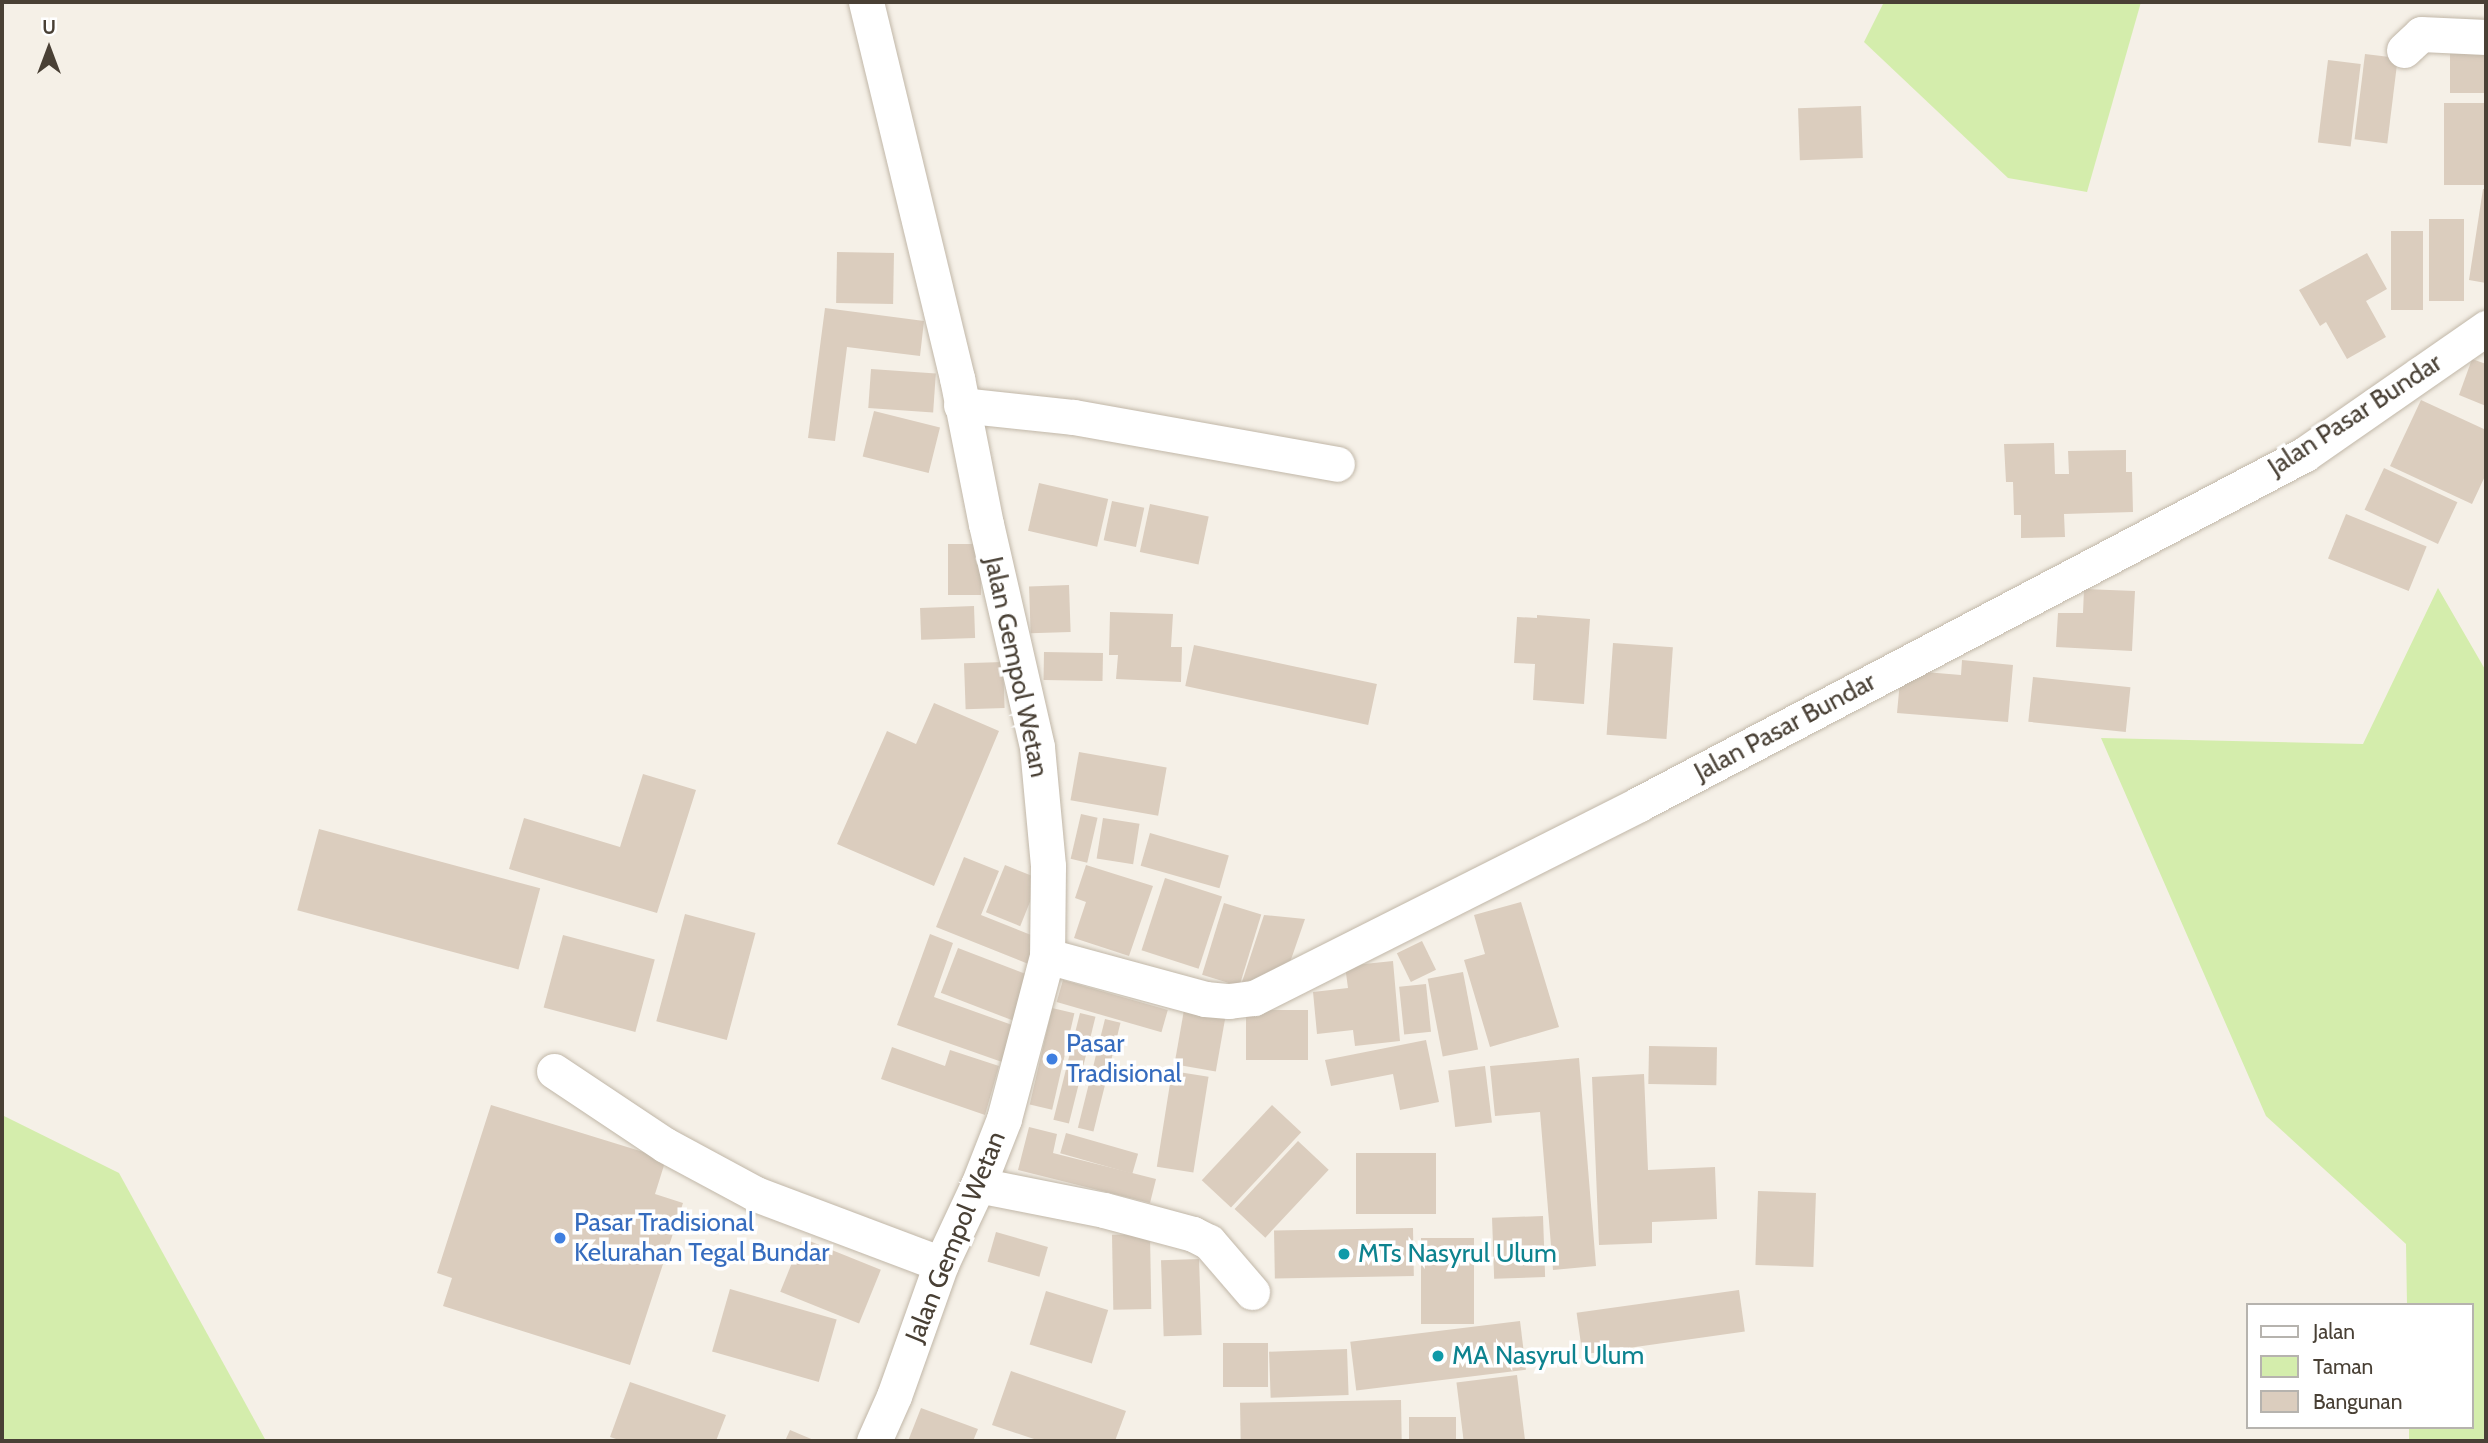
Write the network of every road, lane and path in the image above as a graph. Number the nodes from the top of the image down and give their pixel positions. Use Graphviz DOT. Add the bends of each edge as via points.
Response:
graph roads {
  1 [pos="866,2"];
  2 [pos="2486,37"];
  3 [pos="2404,50"];
  4 [pos="2486,328"];
  5 [pos="961,405"];
  6 [pos="1337,464"];
  7 [pos="1047,956"];
  8 [pos="554,1071"];
  9 [pos="978,1185"];
  10 [pos="941,1264"];
  11 [pos="1252,1292"];
  12 [pos="873,1441"];
  1 -- 5 [label="street, Jalan Gempol Wetan"];
  2 -- 3 [label="street" via="2421,34"];
  4 -- 7 [label="street, Jalan Pasar Bundar" via="2305,454 1639,804 1254,998 1205,999"];
  5 -- 6 [label="street" via="1073,417"];
  5 -- 7 [label="street, Jalan Gempol Wetan" via="1037,747 1048,866"];
  7 -- 9 [label="street, Jalan Gempol Wetan" via="1004,1119"];
  8 -- 10 [label="street" via="665,1145 756,1194"];
  9 -- 10 [label="street, Jalan Gempol Wetan"];
  9 -- 11 [label="street" via="1104,1210 1193,1234 1209,1242"];
  10 -- 12 [label="street, Jalan Gempol Wetan"];
}
